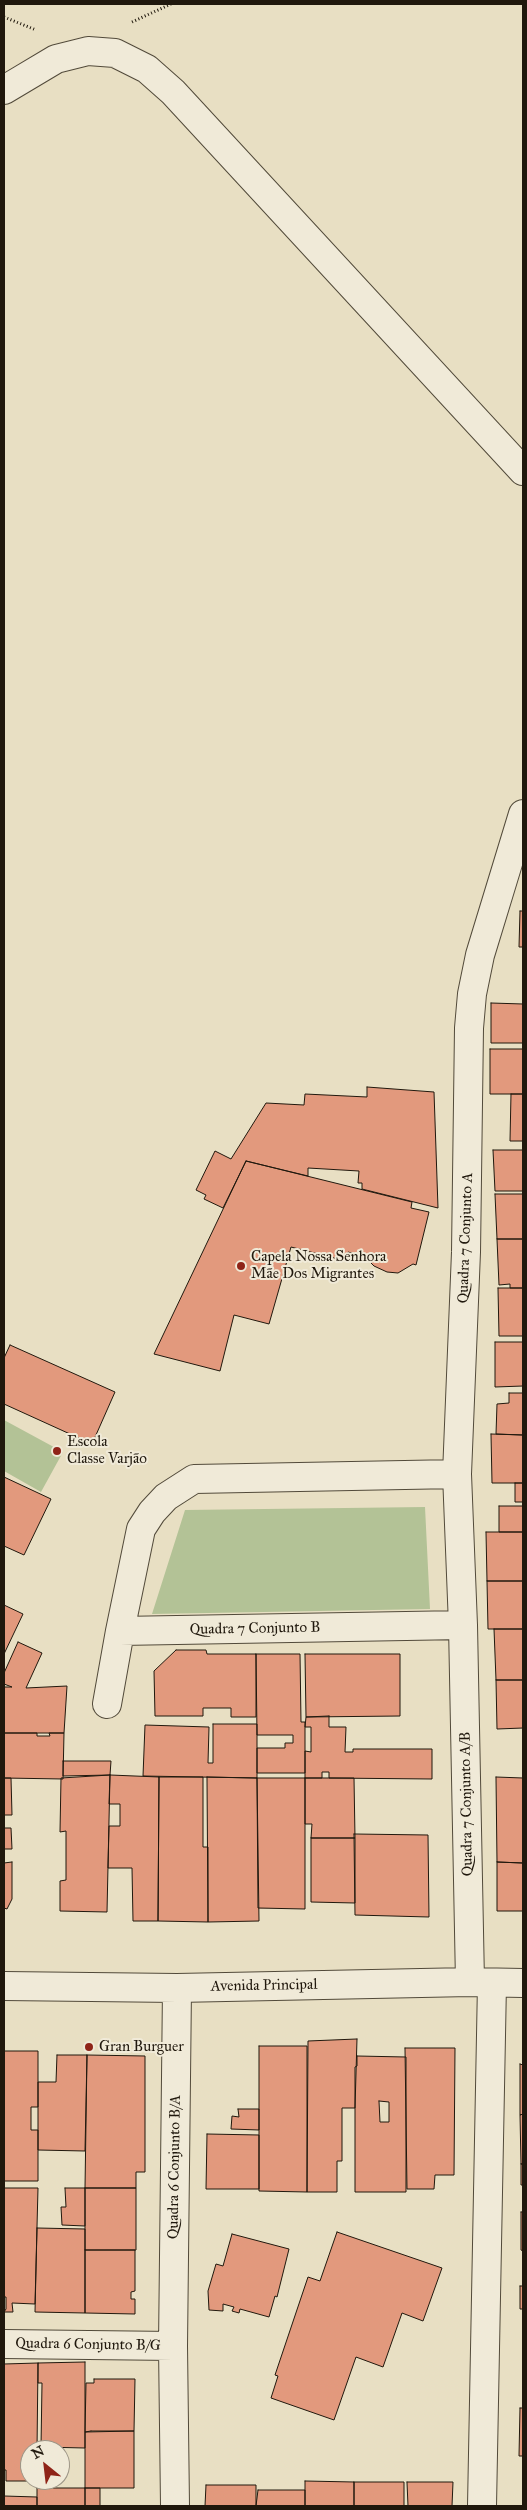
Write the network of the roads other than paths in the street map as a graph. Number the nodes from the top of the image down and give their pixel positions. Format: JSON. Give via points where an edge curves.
{"nodes":[{"id":1,"x":4,"y":90,"type":"edge"},
{"id":2,"x":523,"y":471,"type":"edge"},
{"id":3,"x":523,"y":814,"type":"edge"},
{"id":4,"x":515,"y":871,"type":"edge"},
{"id":5,"x":457,"y":1474,"type":"junction"},
{"id":6,"x":463,"y":1625,"type":"junction"},
{"id":7,"x":120,"y":1632,"type":"junction"},
{"id":8,"x":107,"y":1704,"type":"dead end"},
{"id":9,"x":481,"y":1983,"type":"junction"},
{"id":10,"x":523,"y":1983,"type":"edge"},
{"id":11,"x":4,"y":1986,"type":"edge"},
{"id":12,"x":177,"y":1988,"type":"junction"},
{"id":13,"x":4,"y":2344,"type":"edge"},
{"id":14,"x":173,"y":2346,"type":"junction"},
{"id":15,"x":175,"y":2506,"type":"edge"},
{"id":16,"x":482,"y":2506,"type":"edge"}],
"edges":[{"from":1,"to":2,"type":"street","via":[[56,59],[88,51],[115,53],[147,69],[173,92]]},
{"from":3,"to":4,"type":"street","name":"Quadra 7 Conjunto A"},
{"from":4,"to":5,"type":"street","name":"Quadra 7 Conjunto A","via":[[480,955],[472,994]]},
{"from":5,"to":6,"type":"street","name":"Quadra 7 Conjunto A"},
{"from":5,"to":7,"type":"street","via":[[194,1480],[166,1496],[141,1529]]},
{"from":6,"to":7,"type":"street","name":"Quadra 7 Conjunto B"},
{"from":6,"to":9,"type":"street","name":"Quadra 7 Conjunto A/B"},
{"from":7,"to":8,"type":"street"},
{"from":9,"to":10,"type":"street","name":"Avenida Principal"},
{"from":9,"to":12,"type":"street","name":"Avenida Principal"},
{"from":9,"to":16,"type":"street","name":"Quadra 7 Conjunto A/B"},
{"from":11,"to":12,"type":"street","name":"Avenida Principal"},
{"from":12,"to":14,"type":"street","name":"Quadra 6 Conjunto B/A"},
{"from":13,"to":14,"type":"street","name":"Quadra 6 Conjunto B/G"},
{"from":14,"to":15,"type":"street","name":"Quadra 6 Conjunto B/A"}]}
